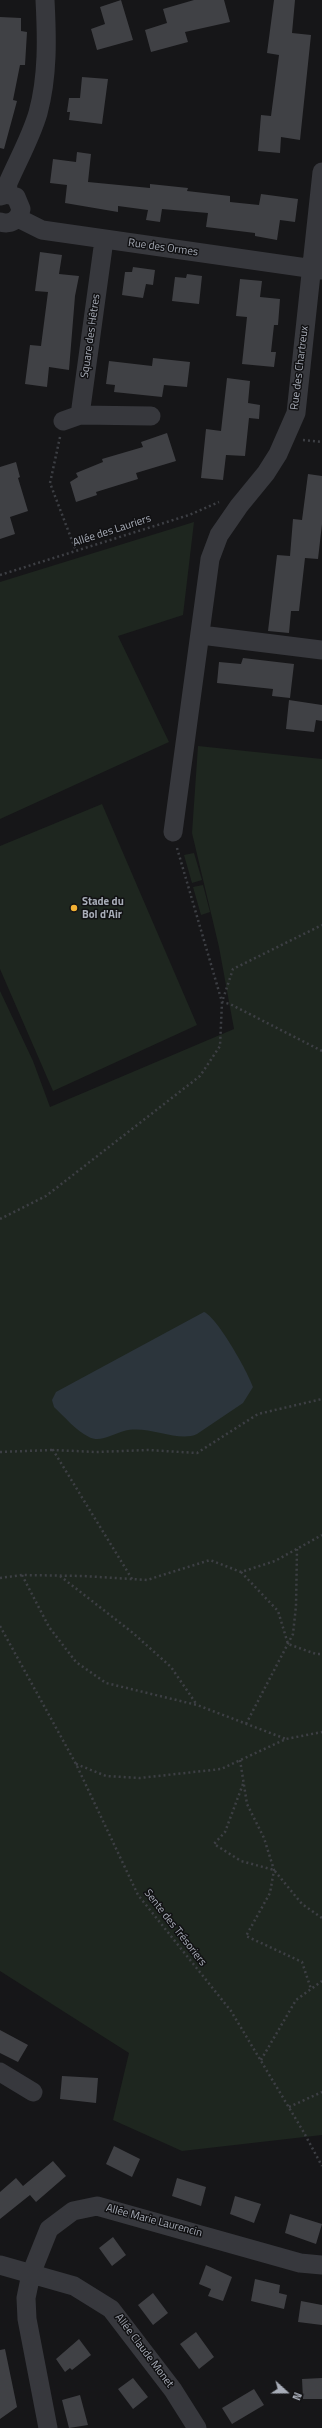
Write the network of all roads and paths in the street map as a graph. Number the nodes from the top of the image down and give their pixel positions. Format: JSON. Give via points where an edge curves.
{"nodes":[{"id":1,"x":45,"y":0,"type":"edge"},
{"id":2,"x":322,"y":172,"type":"edge"},
{"id":3,"x":4,"y":195,"type":"edge"},
{"id":4,"x":18,"y":218,"type":"junction"},
{"id":5,"x":0,"y":222,"type":"edge"},
{"id":6,"x":104,"y":240,"type":"junction"},
{"id":7,"x":317,"y":269,"type":"edge"},
{"id":8,"x":151,"y":416,"type":"dead end"},
{"id":9,"x":71,"y":418,"type":"junction"},
{"id":10,"x":296,"y":439,"type":"dead end"},
{"id":11,"x":322,"y":442,"type":"edge"},
{"id":12,"x":221,"y":501,"type":"dead end"},
{"id":13,"x":76,"y":551,"type":"junction"},
{"id":14,"x":0,"y":575,"type":"edge"},
{"id":15,"x":201,"y":636,"type":"junction"},
{"id":16,"x":322,"y":650,"type":"edge"},
{"id":17,"x":173,"y":832,"type":"joint"},
{"id":18,"x":322,"y":925,"type":"edge"},
{"id":19,"x":222,"y":1002,"type":"junction"},
{"id":20,"x":322,"y":1051,"type":"edge"},
{"id":21,"x":0,"y":1219,"type":"edge"},
{"id":22,"x":322,"y":1399,"type":"edge"},
{"id":23,"x":53,"y":1450,"type":"junction"},
{"id":24,"x":0,"y":1452,"type":"edge"},
{"id":25,"x":322,"y":1535,"type":"edge"},
{"id":26,"x":297,"y":1549,"type":"junction"},
{"id":27,"x":241,"y":1572,"type":"junction"},
{"id":28,"x":22,"y":1575,"type":"junction"},
{"id":29,"x":59,"y":1576,"type":"junction"},
{"id":30,"x":0,"y":1578,"type":"edge"},
{"id":31,"x":132,"y":1579,"type":"junction"},
{"id":32,"x":0,"y":1626,"type":"edge"},
{"id":33,"x":288,"y":1644,"type":"junction"},
{"id":34,"x":322,"y":1654,"type":"edge"},
{"id":35,"x":197,"y":1705,"type":"junction"},
{"id":36,"x":246,"y":1724,"type":"junction"},
{"id":37,"x":322,"y":1732,"type":"edge"},
{"id":38,"x":286,"y":1739,"type":"junction"},
{"id":39,"x":240,"y":1760,"type":"junction"},
{"id":40,"x":76,"y":1764,"type":"junction"},
{"id":41,"x":244,"y":1784,"type":"junction"},
{"id":42,"x":274,"y":1870,"type":"junction"},
{"id":43,"x":322,"y":1918,"type":"edge"},
{"id":44,"x":322,"y":1981,"type":"edge"},
{"id":45,"x":311,"y":1989,"type":"junction"},
{"id":46,"x":261,"y":2060,"type":"junction"},
{"id":47,"x":0,"y":2072,"type":"edge"},
{"id":48,"x":33,"y":2092,"type":"dead end"},
{"id":49,"x":322,"y":2092,"type":"edge"},
{"id":50,"x":289,"y":2107,"type":"junction"},
{"id":51,"x":322,"y":2166,"type":"edge"},
{"id":52,"x":0,"y":2265,"type":"edge"},
{"id":53,"x":322,"y":2265,"type":"edge"},
{"id":54,"x":32,"y":2274,"type":"junction"},
{"id":55,"x":48,"y":2428,"type":"edge"},
{"id":56,"x":197,"y":2428,"type":"edge"}],
"edges":[{"from":1,"to":3,"type":"street","via":[[47,52],[38,113]]},
{"from":2,"to":7,"type":"street","name":"Rue des Chartreux"},
{"from":3,"to":4,"type":"street","via":[[19,200],[21,209]]},
{"from":4,"to":5,"type":"street","via":[[10,223]]},
{"from":4,"to":6,"type":"street","name":"Rue des Ormes","via":[[42,230]]},
{"from":6,"to":7,"type":"street","name":"Rue des Ormes"},
{"from":6,"to":9,"type":"street","name":"Square des Hêtres"},
{"from":7,"to":15,"type":"street","name":"Rue des Chartreux","via":[[296,413],[287,436],[266,473],[219,535],[210,559]]},
{"from":8,"to":9,"type":"street"},
{"from":9,"to":13,"type":"path","via":[[50,483]]},
{"from":10,"to":11,"type":"path"},
{"from":12,"to":13,"type":"path","name":"Allée des Lauriers","via":[[189,515]]},
{"from":13,"to":14,"type":"path","name":"Allée des Lauriers"},
{"from":15,"to":16,"type":"street"},
{"from":15,"to":17,"type":"street","name":"Rue des Chartreux"},
{"from":17,"to":19,"type":"path"},
{"from":18,"to":19,"type":"path","via":[[233,969]]},
{"from":19,"to":20,"type":"path"},
{"from":19,"to":21,"type":"path","via":[[220,1046],[200,1076],[46,1196]]},
{"from":22,"to":23,"type":"path","via":[[258,1414],[197,1453]]},
{"from":23,"to":24,"type":"path"},
{"from":23,"to":31,"type":"path"},
{"from":25,"to":26,"type":"path"},
{"from":26,"to":27,"type":"path","via":[[275,1561]]},
{"from":26,"to":33,"type":"path","via":[[296,1606],[293,1634]]},
{"from":27,"to":31,"type":"path","via":[[210,1560],[147,1580]]},
{"from":27,"to":33,"type":"path","via":[[278,1611]]},
{"from":28,"to":29,"type":"path"},
{"from":28,"to":30,"type":"path"},
{"from":28,"to":35,"type":"path","via":[[49,1628],[76,1662],[106,1682]]},
{"from":29,"to":31,"type":"path"},
{"from":29,"to":35,"type":"path","via":[[133,1633],[171,1668]]},
{"from":32,"to":40,"type":"path","name":"Sente des Trésoriers"},
{"from":33,"to":34,"type":"path"},
{"from":33,"to":36,"type":"path"},
{"from":35,"to":36,"type":"path"},
{"from":36,"to":38,"type":"path"},
{"from":37,"to":38,"type":"path"},
{"from":38,"to":39,"type":"path"},
{"from":39,"to":40,"type":"path","via":[[221,1769],[140,1778],[106,1776]]},
{"from":39,"to":41,"type":"path"},
{"from":40,"to":46,"type":"path","name":"Sente des Trésoriers","via":[[138,1895],[231,2011]]},
{"from":41,"to":42,"type":"path","via":[[247,1804],[264,1838]]},
{"from":41,"to":42,"type":"path","via":[[225,1832],[214,1844],[241,1861]]},
{"from":42,"to":43,"type":"path","via":[[302,1904]]},
{"from":42,"to":45,"type":"path","via":[[270,1893],[246,1936],[302,1962]]},
{"from":44,"to":45,"type":"path"},
{"from":45,"to":46,"type":"path","via":[[296,2000]]},
{"from":46,"to":50,"type":"path","name":"Sente des Trésoriers"},
{"from":47,"to":48,"type":"street"},
{"from":49,"to":50,"type":"path"},
{"from":50,"to":51,"type":"path","name":"Sente des Trésoriers"},
{"from":52,"to":54,"type":"street","name":"Allée Claude Monet"},
{"from":53,"to":54,"type":"street","name":"Allée Marie Laurencin","via":[[300,2262],[97,2206],[73,2211],[49,2229]]},
{"from":54,"to":55,"type":"street","name":"Allée Marie Laurencin","via":[[26,2298],[27,2319]]},
{"from":54,"to":56,"type":"street","name":"Allée Claude Monet","via":[[74,2286],[111,2309],[173,2390]]}]}
